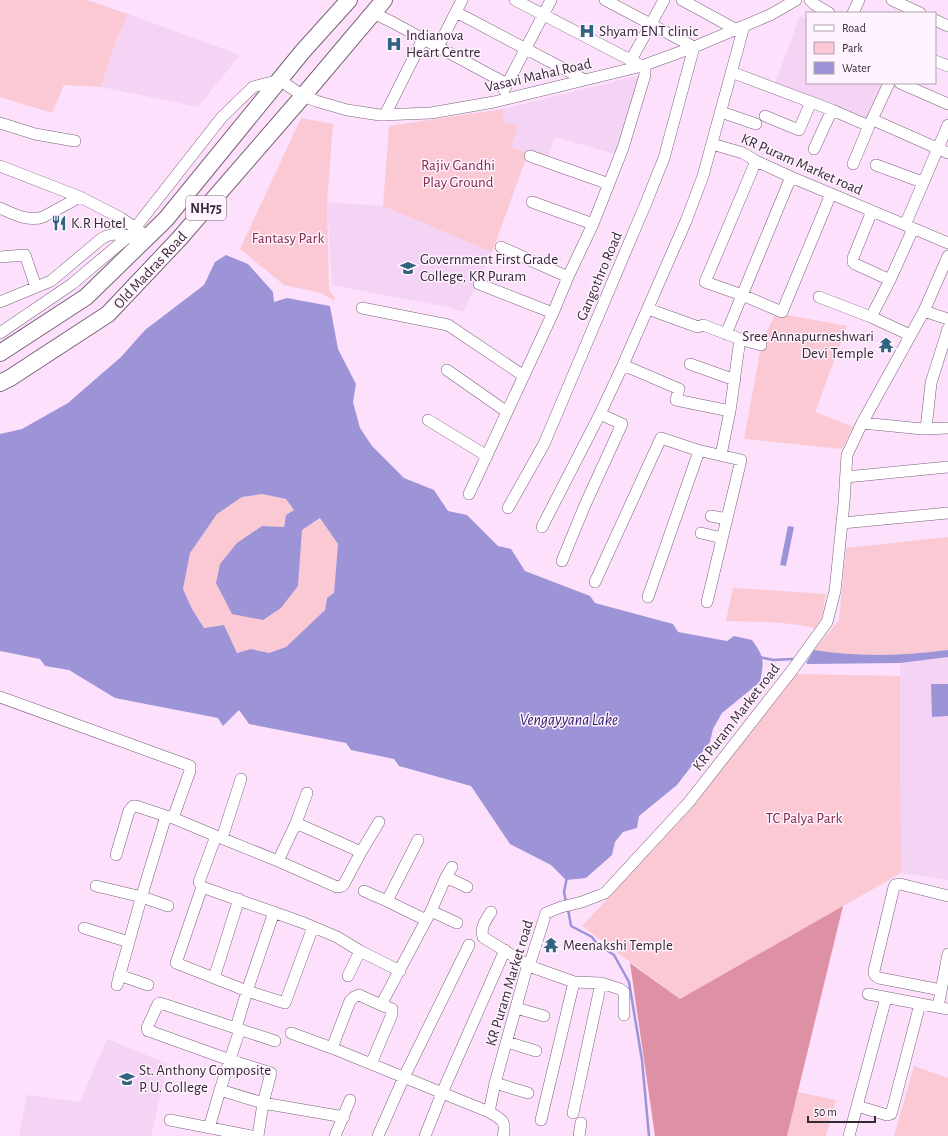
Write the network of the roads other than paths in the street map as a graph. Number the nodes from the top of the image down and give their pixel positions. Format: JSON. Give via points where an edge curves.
{"nodes":[{"id":1,"x":349,"y":0,"type":"edge"},
{"id":2,"x":384,"y":0,"type":"edge"},
{"id":3,"x":462,"y":0,"type":"edge"},
{"id":4,"x":515,"y":0,"type":"edge"},
{"id":5,"x":551,"y":0,"type":"edge"},
{"id":6,"x":605,"y":0,"type":"edge"},
{"id":7,"x":664,"y":0,"type":"edge"},
{"id":8,"x":682,"y":0,"type":"edge"},
{"id":9,"x":773,"y":0,"type":"edge"},
{"id":10,"x":796,"y":0,"type":"edge"},
{"id":11,"x":810,"y":0,"type":"edge"},
{"id":12,"x":859,"y":0,"type":"edge"},
{"id":13,"x":892,"y":0,"type":"edge"},
{"id":14,"x":784,"y":6,"type":"junction"},
{"id":15,"x":456,"y":12,"type":"junction"},
{"id":16,"x":827,"y":12,"type":"edge"},
{"id":17,"x":853,"y":12,"type":"edge"},
{"id":18,"x":918,"y":12,"type":"edge"},
{"id":19,"x":373,"y":13,"type":"junction"},
{"id":20,"x":544,"y":15,"type":"junction"},
{"id":21,"x":936,"y":20,"type":"edge"},
{"id":22,"x":650,"y":25,"type":"junction"},
{"id":23,"x":948,"y":26,"type":"edge"},
{"id":24,"x":739,"y":28,"type":"junction"},
{"id":25,"x":423,"y":39,"type":"junction"},
{"id":26,"x":438,"y":47,"type":"junction"},
{"id":27,"x":694,"y":47,"type":"junction"},
{"id":28,"x":526,"y":48,"type":"junction"},
{"id":29,"x":632,"y":60,"type":"junction"},
{"id":30,"x":936,"y":61,"type":"edge"},
{"id":31,"x":644,"y":65,"type":"junction"},
{"id":32,"x":948,"y":66,"type":"edge"},
{"id":33,"x":732,"y":72,"type":"junction"},
{"id":34,"x":280,"y":80,"type":"junction"},
{"id":35,"x":585,"y":80,"type":"junction"},
{"id":36,"x":507,"y":84,"type":"junction"},
{"id":37,"x":889,"y":84,"type":"edge"},
{"id":38,"x":902,"y":84,"type":"edge"},
{"id":39,"x":303,"y":96,"type":"junction"},
{"id":40,"x":499,"y":100,"type":"junction"},
{"id":41,"x":811,"y":102,"type":"junction"},
{"id":42,"x":948,"y":104,"type":"edge"},
{"id":43,"x":832,"y":110,"type":"junction"},
{"id":44,"x":721,"y":112,"type":"junction"},
{"id":45,"x":384,"y":115,"type":"junction"},
{"id":46,"x":765,"y":116,"type":"dead end"},
{"id":47,"x":0,"y":123,"type":"edge"},
{"id":48,"x":756,"y":124,"type":"dead end"},
{"id":49,"x":873,"y":124,"type":"junction"},
{"id":50,"x":948,"y":125,"type":"edge"},
{"id":51,"x":75,"y":141,"type":"dead end"},
{"id":52,"x":712,"y":144,"type":"junction"},
{"id":53,"x":814,"y":149,"type":"dead end"},
{"id":54,"x":943,"y":151,"type":"edge"},
{"id":55,"x":530,"y":156,"type":"dead end"},
{"id":56,"x":756,"y":161,"type":"junction"},
{"id":57,"x":853,"y":164,"type":"dead end"},
{"id":58,"x":876,"y":165,"type":"dead end"},
{"id":59,"x":0,"y":166,"type":"edge"},
{"id":60,"x":791,"y":177,"type":"junction"},
{"id":61,"x":922,"y":182,"type":"junction"},
{"id":62,"x":609,"y":184,"type":"junction"},
{"id":63,"x":831,"y":194,"type":"junction"},
{"id":64,"x":80,"y":197,"type":"junction"},
{"id":65,"x":532,"y":202,"type":"dead end"},
{"id":66,"x":0,"y":208,"type":"edge"},
{"id":67,"x":872,"y":211,"type":"junction"},
{"id":68,"x":593,"y":224,"type":"junction"},
{"id":69,"x":909,"y":227,"type":"junction"},
{"id":70,"x":138,"y":236,"type":"junction"},
{"id":71,"x":948,"y":243,"type":"edge"},
{"id":72,"x":501,"y":247,"type":"dead end"},
{"id":73,"x":0,"y":256,"type":"edge"},
{"id":74,"x":948,"y":256,"type":"edge"},
{"id":75,"x":568,"y":277,"type":"junction"},
{"id":76,"x":890,"y":280,"type":"junction"},
{"id":77,"x":479,"y":284,"type":"dead end"},
{"id":78,"x":36,"y":287,"type":"junction"},
{"id":79,"x":742,"y":295,"type":"junction"},
{"id":80,"x":819,"y":297,"type":"dead end"},
{"id":81,"x":0,"y":302,"type":"edge"},
{"id":82,"x":362,"y":308,"type":"dead end"},
{"id":83,"x":648,"y":309,"type":"junction"},
{"id":84,"x":924,"y":311,"type":"junction"},
{"id":85,"x":553,"y":313,"type":"junction"},
{"id":86,"x":871,"y":317,"type":"junction"},
{"id":87,"x":948,"y":319,"type":"edge"},
{"id":88,"x":948,"y":329,"type":"edge"},
{"id":89,"x":0,"y":333,"type":"edge"},
{"id":90,"x":726,"y":334,"type":"junction"},
{"id":91,"x":910,"y":335,"type":"junction"},
{"id":92,"x":740,"y":340,"type":"junction"},
{"id":93,"x":761,"y":345,"type":"dead end"},
{"id":94,"x":0,"y":353,"type":"edge"},
{"id":95,"x":690,"y":364,"type":"dead end"},
{"id":96,"x":623,"y":365,"type":"junction"},
{"id":97,"x":447,"y":370,"type":"dead end"},
{"id":98,"x":524,"y":376,"type":"junction"},
{"id":99,"x":735,"y":380,"type":"junction"},
{"id":100,"x":0,"y":383,"type":"edge"},
{"id":101,"x":730,"y":411,"type":"junction"},
{"id":102,"x":507,"y":412,"type":"junction"},
{"id":103,"x":600,"y":414,"type":"junction"},
{"id":104,"x":428,"y":420,"type":"dead end"},
{"id":105,"x":862,"y":422,"type":"junction"},
{"id":106,"x":948,"y":428,"type":"edge"},
{"id":107,"x":926,"y":429,"type":"junction"},
{"id":108,"x":699,"y":451,"type":"junction"},
{"id":109,"x":721,"y":455,"type":"junction"},
{"id":110,"x":487,"y":456,"type":"junction"},
{"id":111,"x":948,"y":467,"type":"edge"},
{"id":112,"x":846,"y":477,"type":"junction"},
{"id":113,"x":469,"y":494,"type":"dead end"},
{"id":114,"x":508,"y":508,"type":"dead end"},
{"id":115,"x":948,"y":513,"type":"edge"},
{"id":116,"x":711,"y":516,"type":"dead end"},
{"id":117,"x":727,"y":519,"type":"junction"},
{"id":118,"x":842,"y":523,"type":"junction"},
{"id":119,"x":542,"y":527,"type":"dead end"},
{"id":120,"x":701,"y":533,"type":"dead end"},
{"id":121,"x":722,"y":538,"type":"junction"},
{"id":122,"x":562,"y":561,"type":"dead end"},
{"id":123,"x":595,"y":582,"type":"dead end"},
{"id":124,"x":648,"y":597,"type":"dead end"},
{"id":125,"x":707,"y":602,"type":"dead end"},
{"id":126,"x":0,"y":697,"type":"edge"},
{"id":127,"x":241,"y":779,"type":"dead end"},
{"id":128,"x":307,"y":793,"type":"dead end"},
{"id":129,"x":169,"y":817,"type":"junction"},
{"id":130,"x":378,"y":822,"type":"dead end"},
{"id":131,"x":296,"y":824,"type":"junction"},
{"id":132,"x":219,"y":837,"type":"junction"},
{"id":133,"x":418,"y":840,"type":"dead end"},
{"id":134,"x":361,"y":852,"type":"junction"},
{"id":135,"x":116,"y":855,"type":"dead end"},
{"id":136,"x":278,"y":861,"type":"junction"},
{"id":137,"x":452,"y":867,"type":"dead end"},
{"id":138,"x":446,"y":877,"type":"junction"},
{"id":139,"x":96,"y":886,"type":"dead end"},
{"id":140,"x":202,"y":887,"type":"junction"},
{"id":141,"x":467,"y":887,"type":"dead end"},
{"id":142,"x":364,"y":891,"type":"dead end"},
{"id":143,"x":948,"y":896,"type":"edge"},
{"id":144,"x":142,"y":897,"type":"junction"},
{"id":145,"x":239,"y":899,"type":"junction"},
{"id":146,"x":387,"y":901,"type":"junction"},
{"id":147,"x":168,"y":906,"type":"dead end"},
{"id":148,"x":274,"y":912,"type":"junction"},
{"id":149,"x":491,"y":912,"type":"dead end"},
{"id":150,"x":429,"y":916,"type":"junction"},
{"id":151,"x":457,"y":924,"type":"dead end"},
{"id":152,"x":313,"y":927,"type":"junction"},
{"id":153,"x":84,"y":928,"type":"dead end"},
{"id":154,"x":129,"y":942,"type":"junction"},
{"id":155,"x":470,"y":945,"type":"dead end"},
{"id":156,"x":505,"y":950,"type":"junction"},
{"id":157,"x":360,"y":951,"type":"junction"},
{"id":158,"x":948,"y":954,"type":"edge"},
{"id":159,"x":529,"y":966,"type":"junction"},
{"id":160,"x":400,"y":971,"type":"junction"},
{"id":161,"x":348,"y":976,"type":"dead end"},
{"id":162,"x":214,"y":978,"type":"junction"},
{"id":163,"x":574,"y":982,"type":"junction"},
{"id":164,"x":601,"y":983,"type":"junction"},
{"id":165,"x":148,"y":985,"type":"dead end"},
{"id":166,"x":941,"y":990,"type":"junction"},
{"id":167,"x":247,"y":991,"type":"junction"},
{"id":168,"x":868,"y":994,"type":"dead end"},
{"id":169,"x":886,"y":998,"type":"junction"},
{"id":170,"x":920,"y":1004,"type":"junction"},
{"id":171,"x":381,"y":1005,"type":"junction"},
{"id":172,"x":516,"y":1008,"type":"junction"},
{"id":173,"x":943,"y":1008,"type":"edge"},
{"id":174,"x":624,"y":1015,"type":"dead end"},
{"id":175,"x":544,"y":1016,"type":"dead end"},
{"id":176,"x":238,"y":1028,"type":"junction"},
{"id":177,"x":291,"y":1033,"type":"dead end"},
{"id":178,"x":276,"y":1041,"type":"dead end"},
{"id":179,"x":507,"y":1042,"type":"junction"},
{"id":180,"x":332,"y":1048,"type":"junction"},
{"id":181,"x":536,"y":1051,"type":"dead end"},
{"id":182,"x":230,"y":1060,"type":"junction"},
{"id":183,"x":371,"y":1064,"type":"junction"},
{"id":184,"x":404,"y":1078,"type":"junction"},
{"id":185,"x":495,"y":1083,"type":"junction"},
{"id":186,"x":220,"y":1090,"type":"junction"},
{"id":187,"x":442,"y":1093,"type":"junction"},
{"id":188,"x":528,"y":1093,"type":"dead end"},
{"id":189,"x":350,"y":1100,"type":"dead end"},
{"id":190,"x":263,"y":1103,"type":"junction"},
{"id":191,"x":857,"y":1106,"type":"junction"},
{"id":192,"x":489,"y":1112,"type":"junction"},
{"id":193,"x":573,"y":1113,"type":"dead end"},
{"id":194,"x":344,"y":1117,"type":"junction"},
{"id":195,"x":170,"y":1120,"type":"dead end"},
{"id":196,"x":541,"y":1120,"type":"dead end"},
{"id":197,"x":581,"y":1122,"type":"dead end"},
{"id":198,"x":209,"y":1128,"type":"junction"},
{"id":199,"x":251,"y":1136,"type":"edge"},
{"id":200,"x":258,"y":1136,"type":"edge"},
{"id":201,"x":335,"y":1136,"type":"edge"},
{"id":202,"x":378,"y":1136,"type":"edge"},
{"id":203,"x":425,"y":1136,"type":"edge"},
{"id":204,"x":503,"y":1136,"type":"edge"},
{"id":205,"x":579,"y":1136,"type":"edge"},
{"id":206,"x":849,"y":1136,"type":"edge"}],
"edges":[{"from":1,"to":34,"type":"highway","name":"Old Madras Road","number":"NH75"},
{"from":2,"to":19,"type":"highway","name":"Old Madras Road","number":"NH75"},
{"from":3,"to":15,"type":"street"},
{"from":4,"to":20,"type":"street"},
{"from":5,"to":20,"type":"street"},
{"from":6,"to":22,"type":"street"},
{"from":7,"to":22,"type":"street"},
{"from":8,"to":24,"type":"street"},
{"from":9,"to":14,"type":"street"},
{"from":10,"to":14,"type":"street","name":"Vasavi Mahal Road"},
{"from":11,"to":16,"type":"street"},
{"from":12,"to":17,"type":"street"},
{"from":13,"to":18,"type":"street"},
{"from":14,"to":24,"type":"street","name":"Vasavi Mahal Road"},
{"from":15,"to":26,"type":"street"},
{"from":15,"to":28,"type":"street"},
{"from":19,"to":25,"type":"street"},
{"from":19,"to":39,"type":"highway","name":"Old Madras Road","number":"NH75"},
{"from":20,"to":28,"type":"street"},
{"from":20,"to":29,"type":"street"},
{"from":21,"to":23,"type":"street"},
{"from":22,"to":27,"type":"street"},
{"from":22,"to":29,"type":"street"},
{"from":24,"to":27,"type":"street","name":"Vasavi Mahal Road"},
{"from":24,"to":33,"type":"street"},
{"from":25,"to":26,"type":"street"},
{"from":25,"to":45,"type":"street"},
{"from":26,"to":36,"type":"street"},
{"from":27,"to":31,"type":"street","name":"Vasavi Mahal Road"},
{"from":27,"to":114,"type":"street","name":"Gangothro Road","via":[[664,158],[646,203],[544,444]]},
{"from":28,"to":35,"type":"street"},
{"from":28,"to":36,"type":"street"},
{"from":29,"to":31,"type":"street"},
{"from":30,"to":32,"type":"street"},
{"from":31,"to":35,"type":"street","name":"Vasavi Mahal Road"},
{"from":31,"to":62,"type":"street","via":[[645,75],[623,148]]},
{"from":33,"to":41,"type":"street"},
{"from":33,"to":44,"type":"street"},
{"from":34,"to":39,"type":"street","name":"Vasavi Mahal Road"},
{"from":34,"to":70,"type":"highway","name":"Old Madras Road","number":"NH75","via":[[166,219]]},
{"from":34,"to":70,"type":"street","via":[[254,87],[222,117]]},
{"from":35,"to":40,"type":"street","name":"Vasavi Mahal Road"},
{"from":36,"to":40,"type":"street"},
{"from":37,"to":49,"type":"street"},
{"from":38,"to":42,"type":"street"},
{"from":39,"to":45,"type":"street","name":"Vasavi Mahal Road","via":[[347,110]]},
{"from":39,"to":100,"type":"highway","name":"Old Madras Road","number":"NH75","via":[[180,239],[108,314]]},
{"from":40,"to":45,"type":"street","name":"Vasavi Mahal Road","via":[[431,112]]},
{"from":41,"to":43,"type":"street"},
{"from":41,"to":46,"type":"street","via":[[799,130]]},
{"from":43,"to":49,"type":"street"},
{"from":43,"to":53,"type":"street"},
{"from":44,"to":48,"type":"street"},
{"from":44,"to":52,"type":"street"},
{"from":47,"to":51,"type":"street","via":[[35,134]]},
{"from":49,"to":54,"type":"street"},
{"from":49,"to":57,"type":"street"},
{"from":50,"to":54,"type":"street"},
{"from":52,"to":56,"type":"street","name":"KR Puram Market road","via":[[743,153]]},
{"from":52,"to":83,"type":"street","via":[[686,221]]},
{"from":54,"to":61,"type":"street"},
{"from":55,"to":62,"type":"street"},
{"from":56,"to":60,"type":"street","name":"KR Puram Market road"},
{"from":56,"to":79,"type":"street","via":[[705,282]]},
{"from":58,"to":61,"type":"street"},
{"from":59,"to":64,"type":"street"},
{"from":60,"to":63,"type":"street","name":"KR Puram Market road"},
{"from":60,"to":79,"type":"street"},
{"from":61,"to":69,"type":"street"},
{"from":62,"to":68,"type":"street"},
{"from":63,"to":67,"type":"street","name":"KR Puram Market road"},
{"from":63,"to":79,"type":"street","via":[[782,312]]},
{"from":64,"to":66,"type":"street","via":[[37,219],[28,219]]},
{"from":64,"to":70,"type":"street","via":[[120,218]]},
{"from":65,"to":68,"type":"street"},
{"from":67,"to":69,"type":"street","name":"KR Puram Market road"},
{"from":67,"to":76,"type":"street","via":[[853,262]]},
{"from":68,"to":75,"type":"street"},
{"from":69,"to":71,"type":"street","name":"KR Puram Market road"},
{"from":69,"to":76,"type":"street"},
{"from":70,"to":78,"type":"street","via":[[108,234],[57,277]]},
{"from":70,"to":89,"type":"street"},
{"from":70,"to":94,"type":"highway","name":"Old Madras Road","number":"NH75","via":[[86,297]]},
{"from":72,"to":75,"type":"street"},
{"from":73,"to":78,"type":"street","via":[[25,255]]},
{"from":74,"to":84,"type":"street","name":"KR Puram Market road"},
{"from":75,"to":85,"type":"street"},
{"from":76,"to":86,"type":"street"},
{"from":77,"to":85,"type":"street"},
{"from":78,"to":81,"type":"street"},
{"from":79,"to":90,"type":"street"},
{"from":80,"to":86,"type":"street"},
{"from":82,"to":98,"type":"street","via":[[448,325]]},
{"from":83,"to":90,"type":"street","via":[[698,328],[703,325]]},
{"from":83,"to":96,"type":"street"},
{"from":84,"to":87,"type":"street"},
{"from":84,"to":91,"type":"street","name":"KR Puram Market road"},
{"from":85,"to":98,"type":"street"},
{"from":86,"to":91,"type":"street"},
{"from":88,"to":107,"type":"street","via":[[931,383]]},
{"from":90,"to":92,"type":"street"},
{"from":91,"to":105,"type":"street","name":"KR Puram Market road"},
{"from":92,"to":93,"type":"street"},
{"from":92,"to":99,"type":"street"},
{"from":95,"to":99,"type":"street"},
{"from":96,"to":101,"type":"street","via":[[679,389],[676,400]]},
{"from":96,"to":103,"type":"street"},
{"from":97,"to":102,"type":"street"},
{"from":98,"to":102,"type":"street"},
{"from":99,"to":101,"type":"street"},
{"from":101,"to":109,"type":"street"},
{"from":102,"to":110,"type":"street"},
{"from":103,"to":119,"type":"street"},
{"from":103,"to":122,"type":"street","via":[[622,424]]},
{"from":104,"to":110,"type":"street"},
{"from":105,"to":107,"type":"street"},
{"from":105,"to":112,"type":"street","name":"KR Puram Market road","via":[[847,455]]},
{"from":106,"to":107,"type":"street"},
{"from":108,"to":109,"type":"street"},
{"from":108,"to":123,"type":"street","via":[[661,438]]},
{"from":108,"to":124,"type":"street"},
{"from":109,"to":117,"type":"street","via":[[741,460]]},
{"from":110,"to":113,"type":"street"},
{"from":111,"to":112,"type":"street"},
{"from":112,"to":118,"type":"street","name":"KR Puram Market road"},
{"from":115,"to":118,"type":"street"},
{"from":116,"to":117,"type":"street"},
{"from":117,"to":121,"type":"street"},
{"from":118,"to":159,"type":"street","name":"KR Puram Market road","via":[[835,591],[827,622],[688,802],[605,893],[546,913]]},
{"from":120,"to":121,"type":"street"},
{"from":121,"to":125,"type":"street"},
{"from":126,"to":129,"type":"street","via":[[190,766]]},
{"from":127,"to":132,"type":"street"},
{"from":128,"to":131,"type":"street"},
{"from":129,"to":132,"type":"street"},
{"from":129,"to":135,"type":"street","via":[[133,806],[129,811]]},
{"from":129,"to":144,"type":"street"},
{"from":130,"to":134,"type":"street"},
{"from":131,"to":134,"type":"street"},
{"from":131,"to":136,"type":"street"},
{"from":132,"to":136,"type":"street"},
{"from":132,"to":140,"type":"street","via":[[199,882]]},
{"from":133,"to":146,"type":"street"},
{"from":134,"to":136,"type":"street","via":[[346,882],[340,887]]},
{"from":137,"to":138,"type":"street"},
{"from":138,"to":141,"type":"street"},
{"from":138,"to":150,"type":"street"},
{"from":139,"to":144,"type":"street"},
{"from":140,"to":145,"type":"street"},
{"from":140,"to":162,"type":"street","via":[[176,963]]},
{"from":142,"to":146,"type":"street"},
{"from":143,"to":166,"type":"street","via":[[895,885],[874,971],[879,978]]},
{"from":144,"to":147,"type":"street"},
{"from":144,"to":154,"type":"street"},
{"from":145,"to":148,"type":"street"},
{"from":145,"to":162,"type":"street"},
{"from":146,"to":150,"type":"street"},
{"from":148,"to":152,"type":"street"},
{"from":148,"to":167,"type":"street"},
{"from":149,"to":156,"type":"street","via":[[482,927],[483,938]]},
{"from":150,"to":151,"type":"street"},
{"from":150,"to":160,"type":"street"},
{"from":152,"to":157,"type":"street","via":[[337,937]]},
{"from":152,"to":167,"type":"street","via":[[285,1003]]},
{"from":153,"to":154,"type":"street"},
{"from":154,"to":165,"type":"street","via":[[118,980]]},
{"from":155,"to":184,"type":"street"},
{"from":156,"to":159,"type":"street"},
{"from":156,"to":187,"type":"street"},
{"from":157,"to":160,"type":"street"},
{"from":157,"to":161,"type":"street"},
{"from":158,"to":166,"type":"street"},
{"from":159,"to":163,"type":"street"},
{"from":159,"to":172,"type":"street","name":"KR Puram Market road"},
{"from":160,"to":171,"type":"street"},
{"from":162,"to":167,"type":"street"},
{"from":163,"to":164,"type":"street"},
{"from":163,"to":196,"type":"street"},
{"from":164,"to":174,"type":"street","via":[[624,992]]},
{"from":164,"to":193,"type":"street"},
{"from":166,"to":173,"type":"street"},
{"from":167,"to":176,"type":"street"},
{"from":168,"to":169,"type":"street"},
{"from":169,"to":170,"type":"street"},
{"from":169,"to":191,"type":"street"},
{"from":170,"to":173,"type":"street"},
{"from":170,"to":191,"type":"street","via":[[891,1114]]},
{"from":171,"to":180,"type":"street","via":[[359,995],[354,997],[350,1001]]},
{"from":171,"to":183,"type":"street","via":[[392,1009],[392,1014]]},
{"from":172,"to":175,"type":"street"},
{"from":172,"to":179,"type":"street","name":"KR Puram Market road"},
{"from":176,"to":178,"type":"street"},
{"from":176,"to":182,"type":"street"},
{"from":176,"to":182,"type":"street","via":[[160,1003],[147,1028],[148,1031]]},
{"from":177,"to":180,"type":"street"},
{"from":179,"to":181,"type":"street"},
{"from":179,"to":185,"type":"street","name":"KR Puram Market road"},
{"from":180,"to":183,"type":"street"},
{"from":182,"to":186,"type":"street"},
{"from":182,"to":190,"type":"street","via":[[271,1073]]},
{"from":183,"to":184,"type":"street"},
{"from":184,"to":187,"type":"street"},
{"from":184,"to":202,"type":"street"},
{"from":185,"to":188,"type":"street"},
{"from":185,"to":192,"type":"street","name":"KR Puram Market road"},
{"from":186,"to":190,"type":"street"},
{"from":186,"to":198,"type":"street"},
{"from":187,"to":192,"type":"street"},
{"from":187,"to":203,"type":"street"},
{"from":189,"to":194,"type":"street"},
{"from":190,"to":194,"type":"street"},
{"from":190,"to":200,"type":"street"},
{"from":191,"to":206,"type":"street"},
{"from":192,"to":204,"type":"street","via":[[502,1120]]},
{"from":194,"to":201,"type":"street"},
{"from":195,"to":198,"type":"street"},
{"from":197,"to":205,"type":"street"},
{"from":198,"to":199,"type":"street"}]}
